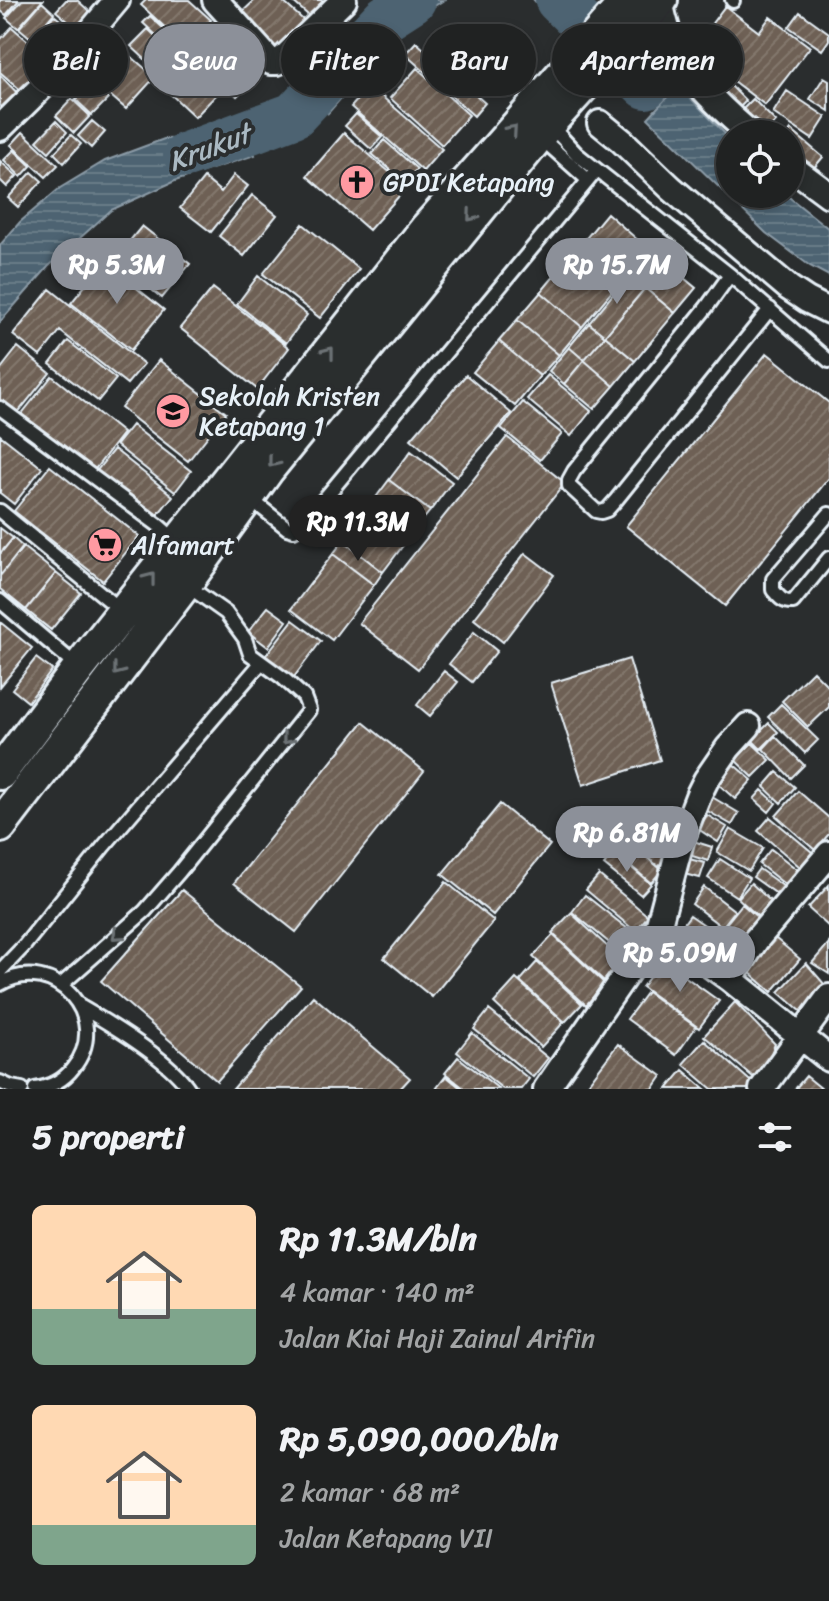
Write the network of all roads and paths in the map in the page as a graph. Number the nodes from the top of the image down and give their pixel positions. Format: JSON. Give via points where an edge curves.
{"nodes":[{"id":1,"x":117,"y":0,"type":"edge"},
{"id":2,"x":215,"y":0,"type":"edge"},
{"id":3,"x":344,"y":0,"type":"edge"},
{"id":4,"x":642,"y":7,"type":"edge"},
{"id":5,"x":626,"y":24,"type":"edge"},
{"id":6,"x":557,"y":96,"type":"edge"},
{"id":7,"x":562,"y":96,"type":"edge"},
{"id":8,"x":737,"y":120,"type":"edge"},
{"id":9,"x":600,"y":123,"type":"dead end"},
{"id":10,"x":0,"y":128,"type":"edge"},
{"id":11,"x":544,"y":129,"type":"junction"},
{"id":12,"x":592,"y":175,"type":"junction"},
{"id":13,"x":804,"y":176,"type":"edge"},
{"id":14,"x":829,"y":195,"type":"edge"},
{"id":15,"x":730,"y":275,"type":"junction"},
{"id":16,"x":770,"y":309,"type":"junction"},
{"id":17,"x":829,"y":311,"type":"edge"},
{"id":18,"x":829,"y":361,"type":"edge"},
{"id":19,"x":0,"y":408,"type":"edge"},
{"id":20,"x":247,"y":496,"type":"junction"},
{"id":21,"x":0,"y":511,"type":"edge"},
{"id":22,"x":829,"y":514,"type":"edge"},
{"id":23,"x":178,"y":543,"type":"junction"},
{"id":24,"x":829,"y":558,"type":"edge"},
{"id":25,"x":185,"y":584,"type":"junction"},
{"id":26,"x":0,"y":601,"type":"edge"},
{"id":27,"x":123,"y":612,"type":"junction"},
{"id":28,"x":261,"y":663,"type":"junction"},
{"id":29,"x":79,"y":668,"type":"junction"},
{"id":30,"x":748,"y":726,"type":"dead end"},
{"id":31,"x":0,"y":773,"type":"edge"},
{"id":32,"x":0,"y":826,"type":"edge"},
{"id":33,"x":829,"y":854,"type":"edge"},
{"id":34,"x":658,"y":928,"type":"junction"},
{"id":35,"x":0,"y":971,"type":"edge"},
{"id":36,"x":730,"y":979,"type":"junction"},
{"id":37,"x":0,"y":984,"type":"edge"},
{"id":38,"x":61,"y":985,"type":"junction"},
{"id":39,"x":829,"y":997,"type":"edge"},
{"id":40,"x":81,"y":1007,"type":"junction"},
{"id":41,"x":799,"y":1036,"type":"junction"},
{"id":42,"x":829,"y":1059,"type":"edge"},
{"id":43,"x":6,"y":1085,"type":"edge"},
{"id":44,"x":22,"y":1089,"type":"edge"},
{"id":45,"x":35,"y":1089,"type":"edge"},
{"id":46,"x":189,"y":1089,"type":"edge"},
{"id":47,"x":546,"y":1089,"type":"edge"},
{"id":48,"x":762,"y":1089,"type":"edge"}],
"edges":[{"from":1,"to":10,"type":"street","via":[[56,73]]},
{"from":2,"to":3,"type":"street","via":[[271,62],[277,62]]},
{"from":4,"to":5,"type":"main road"},
{"from":4,"to":8,"type":"street","via":[[666,26],[678,57]]},
{"from":23,"to":6,"type":"main road","one_way":true,"via":[[427,228]]},
{"from":7,"to":11,"type":"main road"},
{"from":9,"to":17,"type":"street","via":[[789,288]]},
{"from":11,"to":12,"type":"lane","via":[[577,154]]},
{"from":11,"to":20,"type":"main road","one_way":true},
{"from":12,"to":15,"type":"lane"},
{"from":12,"to":20,"type":"lane","via":[[305,522],[294,530],[287,528]]},
{"from":13,"to":14,"type":"street"},
{"from":15,"to":16,"type":"lane"},
{"from":15,"to":16,"type":"lane","via":[[574,471],[569,486],[596,511],[607,510]]},
{"from":16,"to":18,"type":"lane"},
{"from":19,"to":23,"type":"lane"},
{"from":20,"to":25,"type":"main road"},
{"from":21,"to":27,"type":"lane"},
{"from":22,"to":24,"type":"lane","via":[[773,579],[773,590],[793,602]]},
{"from":27,"to":23,"type":"main road","one_way":true},
{"from":25,"to":28,"type":"lane","via":[[226,613]]},
{"from":25,"to":32,"type":"main road","one_way":true},
{"from":26,"to":29,"type":"lane"},
{"from":27,"to":29,"type":"main road"},
{"from":28,"to":35,"type":"lane"},
{"from":28,"to":38,"type":"lane","one_way":true,"via":[[304,697],[308,713],[145,911]]},
{"from":29,"to":31,"type":"main road"},
{"from":30,"to":34,"type":"street","via":[[699,794]]},
{"from":33,"to":36,"type":"street"},
{"from":34,"to":36,"type":"street"},
{"from":34,"to":47,"type":"street"},
{"from":36,"to":41,"type":"street"},
{"from":37,"to":38,"type":"lane","via":[[33,976]]},
{"from":38,"to":40,"type":"lane"},
{"from":39,"to":41,"type":"street"},
{"from":40,"to":45,"type":"lane","via":[[86,1036],[77,1064],[54,1084]]},
{"from":40,"to":46,"type":"lane","via":[[167,1065]]},
{"from":41,"to":42,"type":"street"},
{"from":41,"to":48,"type":"street"},
{"from":43,"to":44,"type":"lane"}]}
